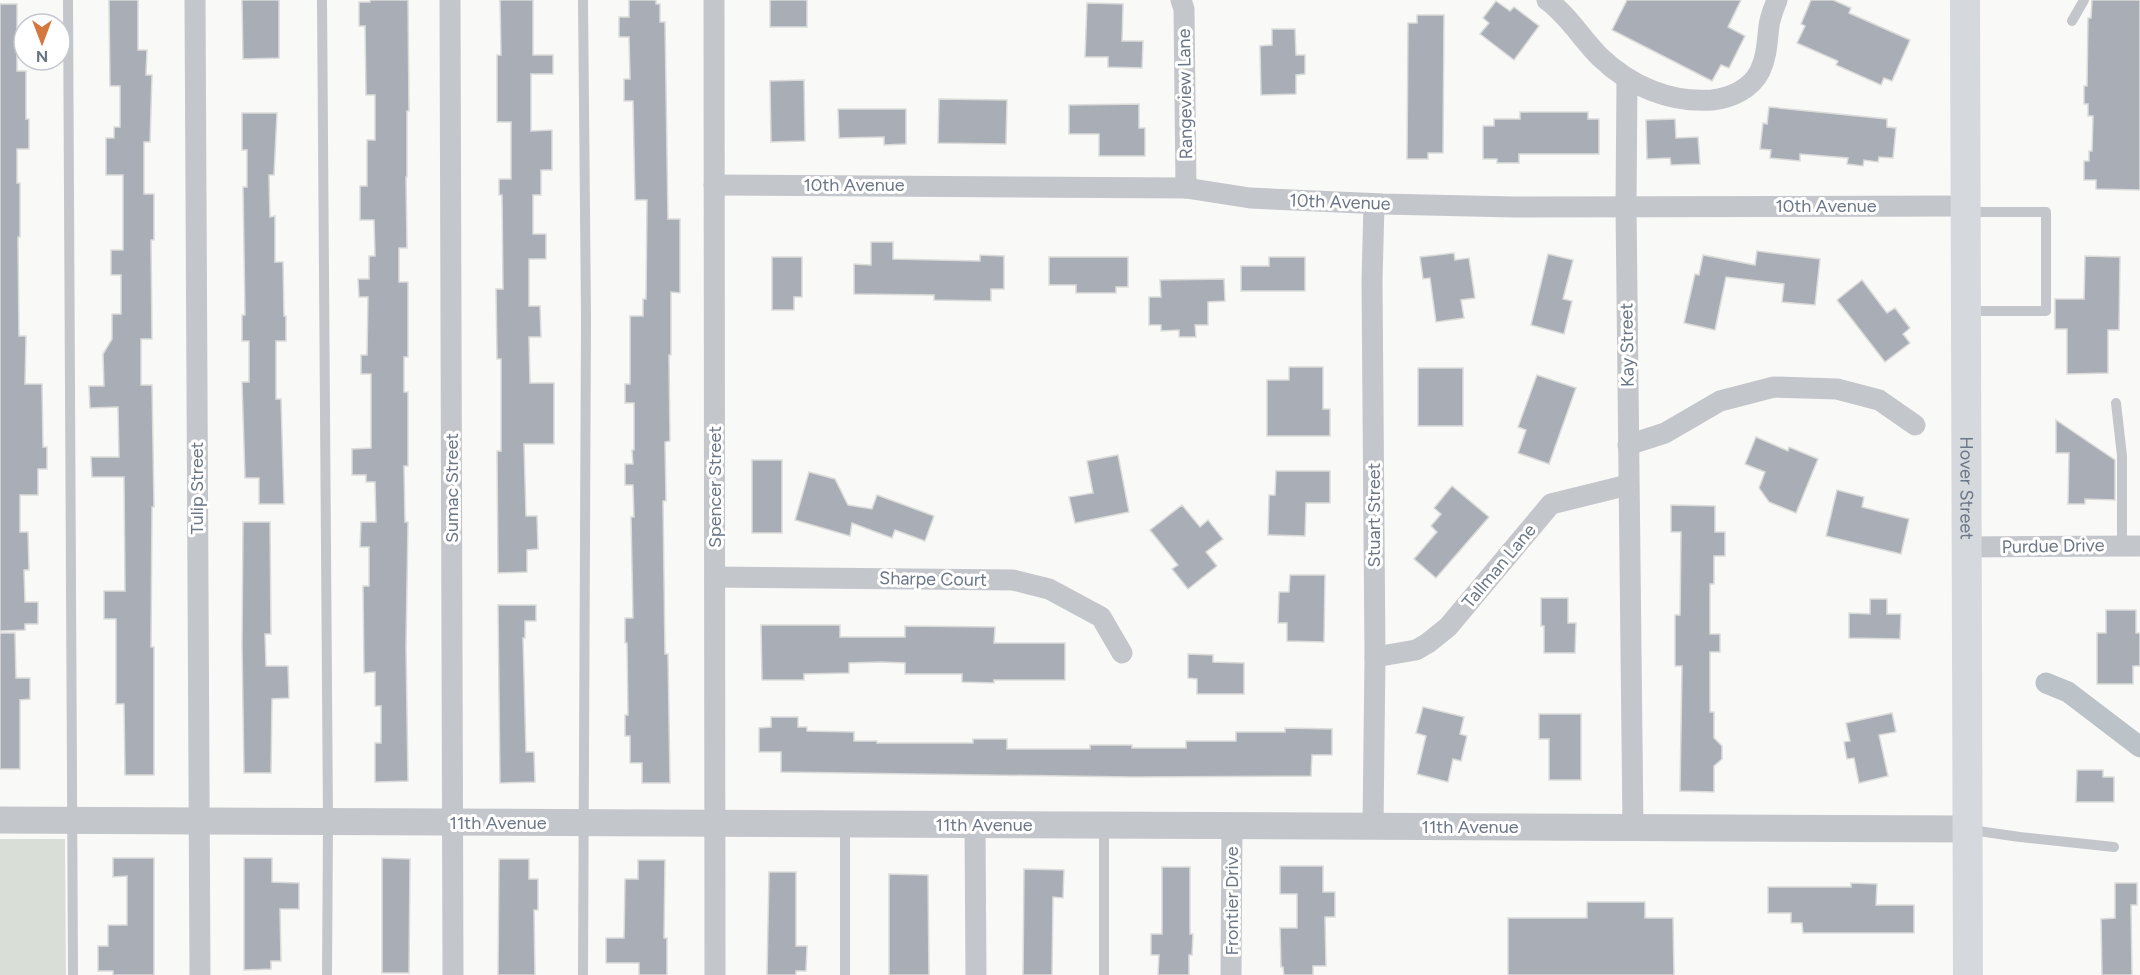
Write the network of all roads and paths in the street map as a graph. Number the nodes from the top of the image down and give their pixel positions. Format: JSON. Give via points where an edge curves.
{"nodes":[{"id":1,"x":68,"y":0,"type":"edge"},
{"id":2,"x":195,"y":0,"type":"edge"},
{"id":3,"x":322,"y":0,"type":"edge"},
{"id":4,"x":450,"y":0,"type":"edge"},
{"id":5,"x":583,"y":0,"type":"edge"},
{"id":6,"x":714,"y":0,"type":"edge"},
{"id":7,"x":1180,"y":0,"type":"edge"},
{"id":8,"x":1548,"y":0,"type":"edge"},
{"id":9,"x":1777,"y":0,"type":"edge"},
{"id":10,"x":1965,"y":0,"type":"edge"},
{"id":11,"x":2084,"y":0,"type":"edge"},
{"id":12,"x":2072,"y":21,"type":"dead end"},
{"id":13,"x":1627,"y":78,"type":"junction"},
{"id":14,"x":714,"y":185,"type":"junction"},
{"id":15,"x":1186,"y":188,"type":"junction"},
{"id":16,"x":1374,"y":204,"type":"junction"},
{"id":17,"x":1626,"y":206,"type":"junction"},
{"id":18,"x":1965,"y":209,"type":"junction"},
{"id":19,"x":1966,"y":311,"type":"junction"},
{"id":20,"x":2116,"y":403,"type":"dead end"},
{"id":21,"x":1916,"y":425,"type":"dead end"},
{"id":22,"x":1628,"y":445,"type":"junction"},
{"id":23,"x":1628,"y":485,"type":"junction"},
{"id":24,"x":2131,"y":546,"type":"edge"},
{"id":25,"x":1966,"y":547,"type":"junction"},
{"id":26,"x":715,"y":577,"type":"junction"},
{"id":27,"x":1122,"y":653,"type":"dead end"},
{"id":28,"x":1375,"y":657,"type":"junction"},
{"id":29,"x":0,"y":820,"type":"edge"},
{"id":30,"x":72,"y":821,"type":"junction"},
{"id":31,"x":201,"y":821,"type":"junction"},
{"id":32,"x":328,"y":822,"type":"junction"},
{"id":33,"x":453,"y":823,"type":"junction"},
{"id":34,"x":584,"y":823,"type":"junction"},
{"id":35,"x":715,"y":824,"type":"junction"},
{"id":36,"x":845,"y":824,"type":"junction"},
{"id":37,"x":975,"y":825,"type":"junction"},
{"id":38,"x":1104,"y":825,"type":"junction"},
{"id":39,"x":1232,"y":826,"type":"junction"},
{"id":40,"x":1373,"y":826,"type":"junction"},
{"id":41,"x":1633,"y":828,"type":"junction"},
{"id":42,"x":1968,"y":829,"type":"junction"},
{"id":43,"x":2114,"y":847,"type":"dead end"},
{"id":44,"x":73,"y":975,"type":"edge"},
{"id":45,"x":200,"y":975,"type":"edge"},
{"id":46,"x":327,"y":975,"type":"edge"},
{"id":47,"x":453,"y":975,"type":"edge"},
{"id":48,"x":583,"y":975,"type":"edge"},
{"id":49,"x":715,"y":975,"type":"edge"},
{"id":50,"x":845,"y":975,"type":"edge"},
{"id":51,"x":976,"y":975,"type":"edge"},
{"id":52,"x":1104,"y":975,"type":"edge"},
{"id":53,"x":1231,"y":975,"type":"edge"},
{"id":54,"x":1968,"y":975,"type":"edge"}],
"edges":[{"from":1,"to":30,"type":"lane"},
{"from":2,"to":31,"type":"street","name":"Tulip Street"},
{"from":3,"to":32,"type":"lane"},
{"from":4,"to":33,"type":"street","name":"Sumac Street"},
{"from":5,"to":34,"type":"lane"},
{"from":6,"to":14,"type":"street","name":"Spencer Street"},
{"from":7,"to":15,"type":"street","name":"Rangeview Lane","via":[[1184,9]]},
{"from":8,"to":13,"type":"street","via":[[1600,57]]},
{"from":9,"to":13,"type":"street","via":[[1759,72],[1743,91],[1723,99],[1692,101],[1661,95]]},
{"from":10,"to":18,"type":"main road","name":"Hover Street"},
{"from":11,"to":12,"type":"lane"},
{"from":13,"to":17,"type":"street","name":"Kay Street"},
{"from":14,"to":15,"type":"street","name":"10th Avenue"},
{"from":14,"to":26,"type":"street","name":"Spencer Street"},
{"from":15,"to":16,"type":"street","name":"10th Avenue","via":[[1250,198]]},
{"from":16,"to":17,"type":"street","name":"10th Avenue"},
{"from":16,"to":28,"type":"street","name":"Stuart Street"},
{"from":17,"to":18,"type":"street","name":"10th Avenue"},
{"from":17,"to":22,"type":"street","name":"Kay Street"},
{"from":18,"to":19,"type":"main road","name":"Hover Street"},
{"from":18,"to":19,"type":"lane","via":[[2046,212],[2046,311]]},
{"from":19,"to":25,"type":"main road","name":"Hover Street"},
{"from":20,"to":24,"type":"lane"},
{"from":21,"to":22,"type":"street","via":[[1879,400],[1837,389],[1774,387],[1720,401],[1665,433]]},
{"from":22,"to":23,"type":"street","name":"Kay Street"},
{"from":23,"to":28,"type":"street","name":"Tallman Lane","via":[[1551,504],[1441,632],[1416,650]]},
{"from":23,"to":41,"type":"street","name":"Kay Street"},
{"from":24,"to":25,"type":"street","name":"Purdue Drive"},
{"from":25,"to":42,"type":"main road","name":"Hover Street"},
{"from":26,"to":27,"type":"street","name":"Sharpe Court","via":[[1013,580],[1049,589],[1101,617]]},
{"from":26,"to":35,"type":"street","name":"Spencer Street"},
{"from":28,"to":40,"type":"street","name":"Stuart Street"},
{"from":29,"to":30,"type":"street","name":"11th Avenue"},
{"from":30,"to":31,"type":"street","name":"11th Avenue"},
{"from":30,"to":44,"type":"lane"},
{"from":31,"to":32,"type":"street","name":"11th Avenue"},
{"from":31,"to":45,"type":"street","name":"Tulip Street"},
{"from":32,"to":33,"type":"street","name":"11th Avenue"},
{"from":32,"to":46,"type":"lane"},
{"from":33,"to":34,"type":"street","name":"11th Avenue"},
{"from":33,"to":47,"type":"street","name":"Sumac Street"},
{"from":34,"to":35,"type":"street","name":"11th Avenue"},
{"from":34,"to":48,"type":"lane"},
{"from":35,"to":36,"type":"street","name":"11th Avenue"},
{"from":35,"to":49,"type":"street","name":"Spencer Street"},
{"from":36,"to":37,"type":"street","name":"11th Avenue"},
{"from":36,"to":50,"type":"lane"},
{"from":37,"to":38,"type":"street","name":"11th Avenue"},
{"from":37,"to":51,"type":"street"},
{"from":38,"to":39,"type":"street","name":"11th Avenue"},
{"from":38,"to":52,"type":"lane"},
{"from":39,"to":40,"type":"street","name":"11th Avenue"},
{"from":39,"to":53,"type":"street","name":"Frontier Drive"},
{"from":40,"to":41,"type":"street","name":"11th Avenue"},
{"from":41,"to":42,"type":"street","name":"11th Avenue"},
{"from":42,"to":43,"type":"lane"},
{"from":42,"to":54,"type":"main road","name":"Hover Street"}]}
